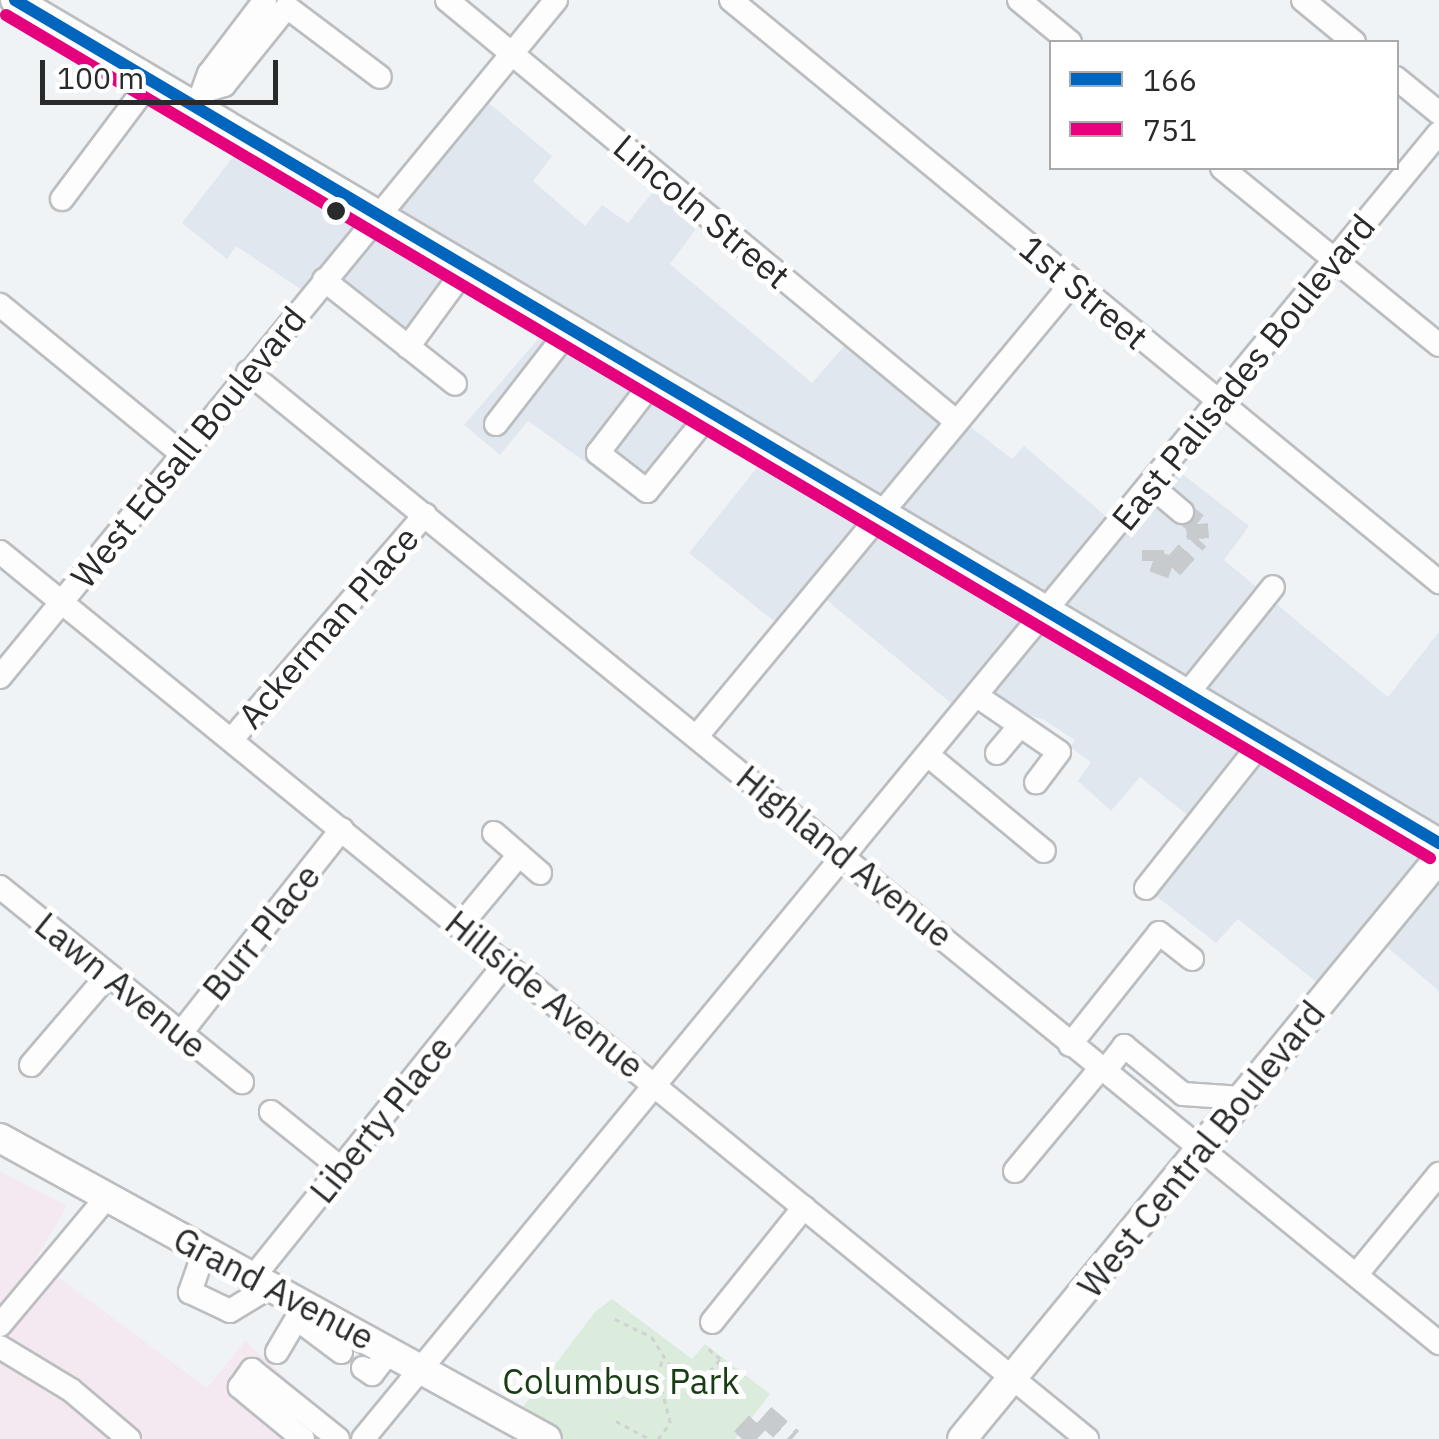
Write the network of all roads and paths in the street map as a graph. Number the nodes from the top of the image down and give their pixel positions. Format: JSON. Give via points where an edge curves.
{"nodes":[{"id":1,"x":265,"y":0,"type":"edge"},
{"id":2,"x":447,"y":0,"type":"edge"},
{"id":3,"x":556,"y":0,"type":"edge"},
{"id":4,"x":731,"y":0,"type":"edge"},
{"id":5,"x":1018,"y":0,"type":"edge"},
{"id":6,"x":1302,"y":0,"type":"edge"},
{"id":7,"x":26,"y":3,"type":"edge"},
{"id":8,"x":1068,"y":40,"type":"edge"},
{"id":9,"x":1352,"y":40,"type":"edge"},
{"id":10,"x":512,"y":53,"type":"junction"},
{"id":11,"x":380,"y":78,"type":"dead end"},
{"id":12,"x":1399,"y":80,"type":"edge"},
{"id":13,"x":150,"y":82,"type":"junction"},
{"id":14,"x":201,"y":99,"type":"junction"},
{"id":15,"x":1439,"y":113,"type":"edge"},
{"id":16,"x":1439,"y":134,"type":"edge"},
{"id":17,"x":1224,"y":170,"type":"edge"},
{"id":18,"x":62,"y":199,"type":"dead end"},
{"id":19,"x":376,"y":217,"type":"junction"},
{"id":20,"x":1334,"y":260,"type":"junction"},
{"id":21,"x":465,"y":269,"type":"junction"},
{"id":22,"x":324,"y":280,"type":"junction"},
{"id":23,"x":1073,"y":282,"type":"junction"},
{"id":24,"x":0,"y":305,"type":"edge"},
{"id":25,"x":569,"y":330,"type":"junction"},
{"id":26,"x":1439,"y":345,"type":"edge"},
{"id":27,"x":408,"y":347,"type":"junction"},
{"id":28,"x":248,"y":372,"type":"junction"},
{"id":29,"x":654,"y":380,"type":"junction"},
{"id":30,"x":455,"y":384,"type":"dead end"},
{"id":31,"x":1218,"y":402,"type":"junction"},
{"id":32,"x":710,"y":413,"type":"junction"},
{"id":33,"x":957,"y":422,"type":"junction"},
{"id":34,"x":496,"y":424,"type":"dead end"},
{"id":35,"x":182,"y":454,"type":"junction"},
{"id":36,"x":1150,"y":486,"type":"junction"},
{"id":37,"x":1182,"y":512,"type":"tunnel mouth"},
{"id":38,"x":882,"y":514,"type":"junction"},
{"id":39,"x":424,"y":515,"type":"junction"},
{"id":40,"x":0,"y":552,"type":"edge"},
{"id":41,"x":1439,"y":582,"type":"edge"},
{"id":42,"x":1273,"y":587,"type":"dead end"},
{"id":43,"x":62,"y":602,"type":"junction"},
{"id":44,"x":1046,"y":611,"type":"junction"},
{"id":45,"x":0,"y":677,"type":"edge"},
{"id":46,"x":1187,"y":694,"type":"junction"},
{"id":47,"x":977,"y":696,"type":"junction"},
{"id":48,"x":1018,"y":728,"type":"junction"},
{"id":49,"x":697,"y":736,"type":"junction"},
{"id":50,"x":232,"y":739,"type":"junction"},
{"id":51,"x":1264,"y":739,"type":"junction"},
{"id":52,"x":997,"y":753,"type":"dead end"},
{"id":53,"x":929,"y":756,"type":"junction"},
{"id":54,"x":1036,"y":782,"type":"dead end"},
{"id":55,"x":342,"y":830,"type":"junction"},
{"id":56,"x":494,"y":834,"type":"dead end"},
{"id":57,"x":1439,"y":843,"type":"edge"},
{"id":58,"x":1044,"y":852,"type":"dead end"},
{"id":59,"x":519,"y":855,"type":"junction"},
{"id":60,"x":846,"y":857,"type":"junction"},
{"id":61,"x":1439,"y":858,"type":"edge"},
{"id":62,"x":540,"y":873,"type":"dead end"},
{"id":63,"x":0,"y":888,"type":"edge"},
{"id":64,"x":1146,"y":888,"type":"dead end"},
{"id":65,"x":461,"y":926,"type":"junction"},
{"id":66,"x":1192,"y":959,"type":"dead end"},
{"id":67,"x":507,"y":962,"type":"junction"},
{"id":68,"x":107,"y":976,"type":"junction"},
{"id":69,"x":180,"y":1034,"type":"junction"},
{"id":70,"x":1070,"y":1045,"type":"junction"},
{"id":71,"x":31,"y":1066,"type":"dead end"},
{"id":72,"x":1102,"y":1070,"type":"junction"},
{"id":73,"x":242,"y":1082,"type":"dead end"},
{"id":74,"x":659,"y":1088,"type":"junction"},
{"id":75,"x":1242,"y":1098,"type":"junction"},
{"id":76,"x":271,"y":1112,"type":"dead end"},
{"id":77,"x":0,"y":1138,"type":"edge"},
{"id":78,"x":1200,"y":1149,"type":"junction"},
{"id":79,"x":342,"y":1169,"type":"junction"},
{"id":80,"x":1015,"y":1171,"type":"dead end"},
{"id":81,"x":1439,"y":1174,"type":"edge"},
{"id":82,"x":107,"y":1197,"type":"junction"},
{"id":83,"x":804,"y":1207,"type":"junction"},
{"id":84,"x":205,"y":1249,"type":"junction"},
{"id":85,"x":1356,"y":1275,"type":"junction"},
{"id":86,"x":264,"y":1280,"type":"junction"},
{"id":87,"x":301,"y":1311,"type":"junction"},
{"id":88,"x":615,"y":1319,"type":"dead end"},
{"id":89,"x":712,"y":1322,"type":"dead end"},
{"id":90,"x":0,"y":1326,"type":"edge"},
{"id":91,"x":1439,"y":1344,"type":"edge"},
{"id":92,"x":0,"y":1347,"type":"edge"},
{"id":93,"x":708,"y":1349,"type":"dead end"},
{"id":94,"x":390,"y":1351,"type":"junction"},
{"id":95,"x":277,"y":1352,"type":"dead end"},
{"id":96,"x":342,"y":1352,"type":"dead end"},
{"id":97,"x":663,"y":1358,"type":"junction"},
{"id":98,"x":362,"y":1368,"type":"dead end"},
{"id":99,"x":424,"y":1370,"type":"junction"},
{"id":100,"x":1014,"y":1378,"type":"junction"},
{"id":101,"x":616,"y":1421,"type":"dead end"},
{"id":102,"x":129,"y":1439,"type":"edge"},
{"id":103,"x":303,"y":1439,"type":"edge"},
{"id":104,"x":338,"y":1439,"type":"edge"},
{"id":105,"x":363,"y":1439,"type":"edge"},
{"id":106,"x":547,"y":1439,"type":"edge"},
{"id":107,"x":650,"y":1439,"type":"edge"},
{"id":108,"x":658,"y":1439,"type":"edge"},
{"id":109,"x":962,"y":1439,"type":"edge"},
{"id":110,"x":1088,"y":1439,"type":"edge"}],
"edges":[{"from":1,"to":14,"type":"street","via":[[209,74]]},
{"from":2,"to":10,"type":"street","name":"Lincoln Street"},
{"from":3,"to":10,"type":"street","name":"West Edsall Boulevard"},
{"from":4,"to":23,"type":"street","name":"1st Street"},
{"from":5,"to":8,"type":"street"},
{"from":6,"to":9,"type":"street"},
{"from":7,"to":13,"type":"main road"},
{"from":10,"to":19,"type":"street","name":"West Edsall Boulevard"},
{"from":10,"to":33,"type":"street","name":"Lincoln Street"},
{"from":11,"to":14,"type":"street","via":[[287,7],[224,85]]},
{"from":12,"to":15,"type":"street"},
{"from":13,"to":14,"type":"main road"},
{"from":13,"to":18,"type":"street"},
{"from":14,"to":19,"type":"main road"},
{"from":16,"to":20,"type":"street","name":"East Palisades Boulevard"},
{"from":17,"to":20,"type":"street"},
{"from":19,"to":21,"type":"main road"},
{"from":19,"to":22,"type":"street","name":"West Edsall Boulevard"},
{"from":20,"to":26,"type":"street"},
{"from":20,"to":31,"type":"street","name":"East Palisades Boulevard"},
{"from":21,"to":25,"type":"main road"},
{"from":21,"to":27,"type":"street"},
{"from":22,"to":27,"type":"street"},
{"from":22,"to":28,"type":"street","name":"West Edsall Boulevard"},
{"from":23,"to":31,"type":"street","name":"1st Street"},
{"from":23,"to":33,"type":"street"},
{"from":24,"to":35,"type":"street"},
{"from":25,"to":29,"type":"main road"},
{"from":25,"to":34,"type":"street"},
{"from":27,"to":30,"type":"street"},
{"from":28,"to":35,"type":"street","name":"West Edsall Boulevard"},
{"from":28,"to":39,"type":"street","name":"Highland Avenue"},
{"from":29,"to":32,"type":"main road"},
{"from":29,"to":32,"type":"street","via":[[598,453],[648,491]]},
{"from":31,"to":36,"type":"street","name":"East Palisades Boulevard"},
{"from":31,"to":41,"type":"street","name":"1st Street"},
{"from":32,"to":38,"type":"main road"},
{"from":33,"to":38,"type":"street"},
{"from":35,"to":43,"type":"street","name":"West Edsall Boulevard"},
{"from":36,"to":37,"type":"street"},
{"from":36,"to":44,"type":"street","name":"East Palisades Boulevard"},
{"from":38,"to":44,"type":"main road"},
{"from":38,"to":49,"type":"street"},
{"from":39,"to":49,"type":"street","name":"Highland Avenue"},
{"from":39,"to":50,"type":"street","name":"Ackerman Place"},
{"from":40,"to":43,"type":"street","name":"Hillside Avenue"},
{"from":42,"to":46,"type":"street"},
{"from":43,"to":45,"type":"street","name":"West Edsall Boulevard"},
{"from":43,"to":50,"type":"street","name":"Hillside Avenue"},
{"from":44,"to":46,"type":"main road"},
{"from":44,"to":47,"type":"street","name":"East Palisades Boulevard"},
{"from":46,"to":51,"type":"main road"},
{"from":47,"to":48,"type":"street"},
{"from":47,"to":53,"type":"street","name":"East Palisades Boulevard"},
{"from":48,"to":52,"type":"street"},
{"from":48,"to":54,"type":"street","via":[[1059,752]]},
{"from":49,"to":60,"type":"street","name":"Highland Avenue"},
{"from":50,"to":55,"type":"street","name":"Hillside Avenue"},
{"from":51,"to":57,"type":"main road"},
{"from":51,"to":64,"type":"street"},
{"from":53,"to":58,"type":"street"},
{"from":53,"to":60,"type":"street","name":"East Palisades Boulevard"},
{"from":55,"to":65,"type":"street","name":"Hillside Avenue"},
{"from":55,"to":69,"type":"street","name":"Burr Place"},
{"from":56,"to":59,"type":"street"},
{"from":59,"to":62,"type":"street"},
{"from":59,"to":65,"type":"street"},
{"from":60,"to":70,"type":"street","name":"Highland Avenue"},
{"from":60,"to":74,"type":"street","name":"East Palisades Boulevard"},
{"from":61,"to":75,"type":"main road","name":"West Central Boulevard"},
{"from":63,"to":68,"type":"street","name":"Lawn Avenue"},
{"from":65,"to":67,"type":"street","name":"Hillside Avenue"},
{"from":66,"to":70,"type":"street","via":[[1159,934]]},
{"from":67,"to":74,"type":"street","name":"Hillside Avenue"},
{"from":67,"to":79,"type":"street","name":"Liberty Place"},
{"from":68,"to":69,"type":"street","name":"Lawn Avenue"},
{"from":68,"to":71,"type":"street"},
{"from":69,"to":73,"type":"street","name":"Lawn Avenue"},
{"from":70,"to":72,"type":"street","name":"Highland Avenue"},
{"from":72,"to":75,"type":"street","via":[[1124,1046],[1183,1094]]},
{"from":72,"to":78,"type":"street","name":"Highland Avenue"},
{"from":72,"to":80,"type":"street"},
{"from":74,"to":83,"type":"street","name":"Hillside Avenue"},
{"from":74,"to":99,"type":"street","name":"East Palisades Boulevard"},
{"from":75,"to":78,"type":"main road","name":"West Central Boulevard"},
{"from":76,"to":79,"type":"street"},
{"from":77,"to":82,"type":"main road","name":"Grand Avenue"},
{"from":78,"to":85,"type":"street","name":"Highland Avenue"},
{"from":78,"to":100,"type":"main road","name":"West Central Boulevard"},
{"from":79,"to":86,"type":"street","name":"Liberty Place"},
{"from":81,"to":85,"type":"street"},
{"from":82,"to":84,"type":"main road","name":"Grand Avenue"},
{"from":82,"to":90,"type":"street"},
{"from":83,"to":89,"type":"street"},
{"from":83,"to":100,"type":"street","name":"Hillside Avenue"},
{"from":84,"to":86,"type":"main road","name":"Grand Avenue"},
{"from":84,"to":86,"type":"street","name":"Liberty Place","via":[[190,1292],[230,1311]]},
{"from":85,"to":91,"type":"street","name":"Highland Avenue"},
{"from":86,"to":87,"type":"main road","name":"Grand Avenue"},
{"from":87,"to":94,"type":"main road","name":"Grand Avenue"},
{"from":87,"to":95,"type":"street"},
{"from":87,"to":96,"type":"street"},
{"from":88,"to":97,"type":"path","via":[[652,1337]]},
{"from":92,"to":102,"type":"street","via":[[71,1390]]},
{"from":93,"to":97,"type":"path","via":[[720,1358],[696,1386]]},
{"from":94,"to":98,"type":"street","via":[[372,1374]]},
{"from":94,"to":99,"type":"main road","name":"Grand Avenue"},
{"from":97,"to":108,"type":"path","via":[[658,1376],[670,1423]]},
{"from":99,"to":105,"type":"street","name":"East Palisades Boulevard"},
{"from":99,"to":106,"type":"main road","name":"Grand Avenue"},
{"from":100,"to":109,"type":"main road","name":"West Central Boulevard"},
{"from":100,"to":110,"type":"street","name":"Hillside Avenue"},
{"from":101,"to":107,"type":"path"},
{"from":103,"to":104,"type":"street","via":[[240,1387],[252,1370]]}]}
